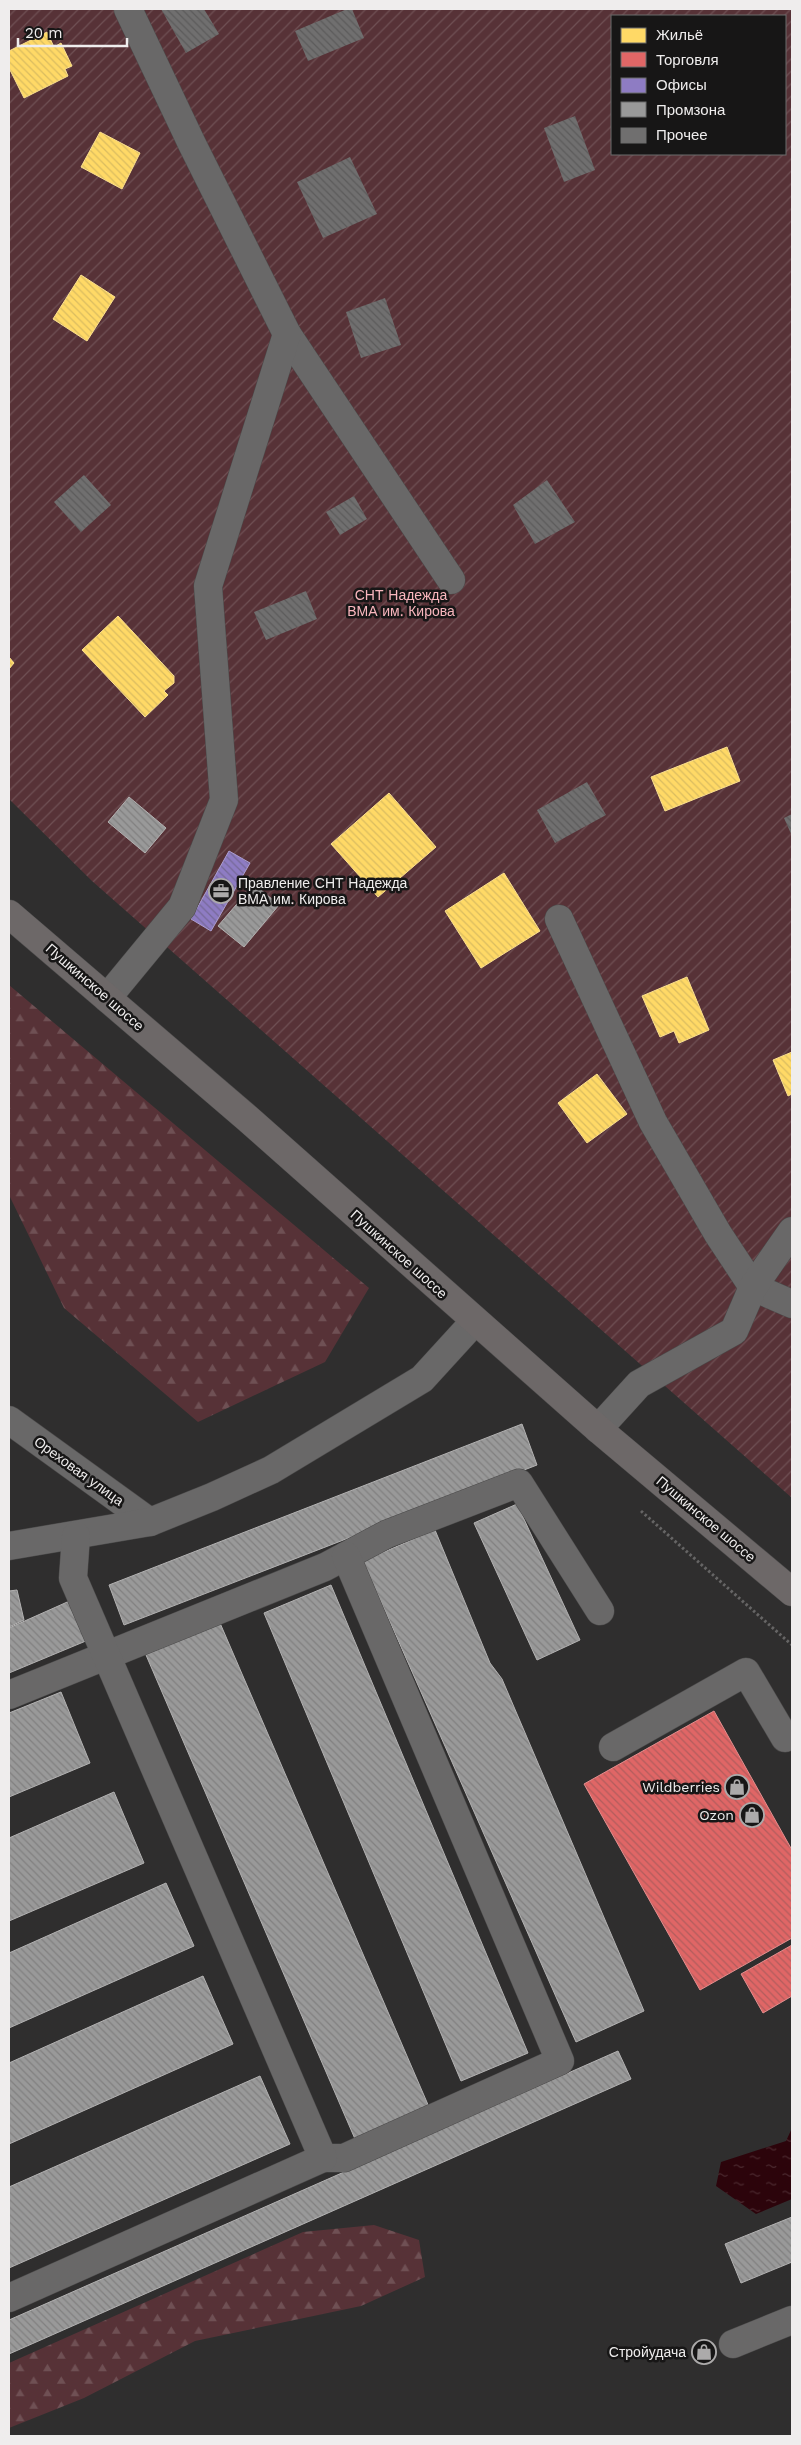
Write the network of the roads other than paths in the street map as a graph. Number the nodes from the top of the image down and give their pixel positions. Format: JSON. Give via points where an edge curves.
{"nodes":[{"id":1,"x":128,"y":9,"type":"edge"},
{"id":2,"x":287,"y":334,"type":"junction"},
{"id":3,"x":451,"y":580,"type":"dead end"},
{"id":4,"x":9,"y":914,"type":"edge"},
{"id":5,"x":559,"y":919,"type":"dead end"},
{"id":6,"x":107,"y":998,"type":"junction"},
{"id":7,"x":792,"y":1231,"type":"edge"},
{"id":8,"x":753,"y":1286,"type":"junction"},
{"id":9,"x":792,"y":1304,"type":"edge"},
{"id":10,"x":475,"y":1322,"type":"junction"},
{"id":11,"x":9,"y":1420,"type":"edge"},
{"id":12,"x":598,"y":1429,"type":"junction"},
{"id":13,"x":150,"y":1522,"type":"junction"},
{"id":14,"x":76,"y":1536,"type":"junction"},
{"id":15,"x":9,"y":1546,"type":"edge"},
{"id":16,"x":346,"y":1556,"type":"junction"},
{"id":17,"x":792,"y":1592,"type":"edge"},
{"id":18,"x":600,"y":1611,"type":"dead end"},
{"id":19,"x":106,"y":1655,"type":"junction"},
{"id":20,"x":9,"y":1695,"type":"edge"},
{"id":21,"x":790,"y":1740,"type":"edge"},
{"id":22,"x":614,"y":1747,"type":"dead end"},
{"id":23,"x":323,"y":2158,"type":"junction"},
{"id":24,"x":9,"y":2298,"type":"edge"},
{"id":25,"x":792,"y":2320,"type":"edge"},
{"id":26,"x":733,"y":2344,"type":"dead end"}],
"edges":[{"from":1,"to":2,"type":"street"},
{"from":2,"to":3,"type":"street"},
{"from":2,"to":6,"type":"street","via":[[208,586],[224,800],[182,907]]},
{"from":4,"to":6,"type":"main road","name":"Пушкинское шоссе"},
{"from":5,"to":8,"type":"street","via":[[653,1122],[718,1234]]},
{"from":6,"to":10,"type":"main road","name":"Пушкинское шоссе"},
{"from":7,"to":8,"type":"street"},
{"from":8,"to":9,"type":"street"},
{"from":8,"to":12,"type":"street","via":[[734,1330],[639,1384]]},
{"from":10,"to":12,"type":"main road","name":"Пушкинское шоссе"},
{"from":10,"to":13,"type":"street","via":[[422,1379],[271,1470]]},
{"from":11,"to":13,"type":"street","name":"Ореховая улица"},
{"from":12,"to":17,"type":"main road","name":"Пушкинское шоссе"},
{"from":13,"to":14,"type":"street"},
{"from":14,"to":15,"type":"street"},
{"from":14,"to":19,"type":"street","via":[[73,1578]]},
{"from":16,"to":18,"type":"street","via":[[387,1534],[519,1483]]},
{"from":16,"to":19,"type":"street"},
{"from":16,"to":23,"type":"street","via":[[560,2061],[344,2158]]},
{"from":19,"to":20,"type":"street"},
{"from":19,"to":23,"type":"street"},
{"from":21,"to":22,"type":"street","via":[[746,1672]]},
{"from":23,"to":24,"type":"street"},
{"from":25,"to":26,"type":"street"}]}
